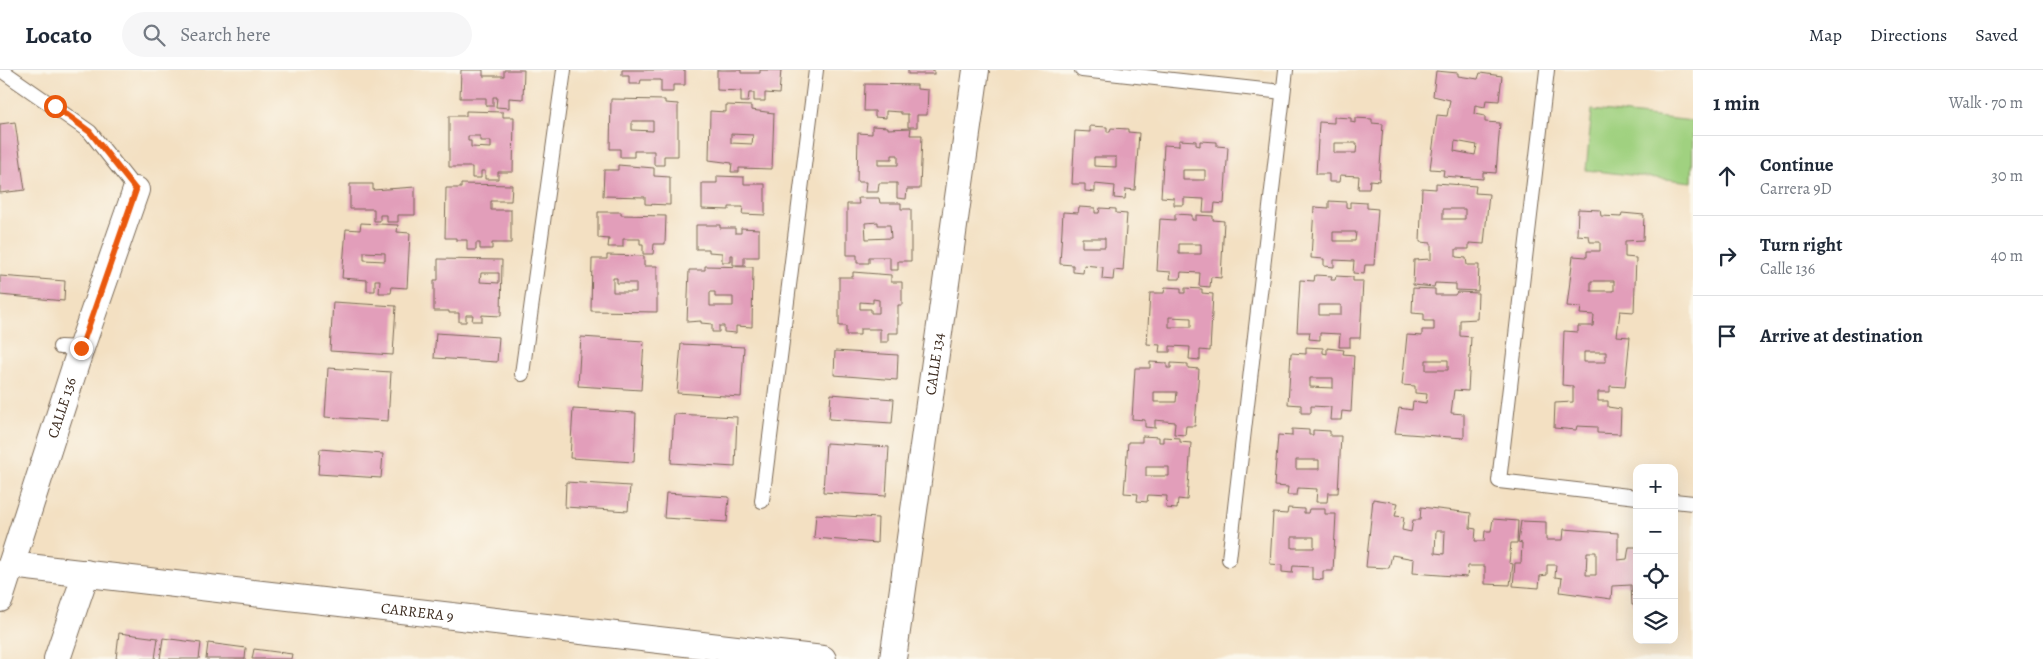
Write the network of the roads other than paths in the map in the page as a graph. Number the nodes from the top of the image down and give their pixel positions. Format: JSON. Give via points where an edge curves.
{"nodes":[{"id":1,"x":0,"y":70,"type":"edge"},
{"id":2,"x":564,"y":70,"type":"edge"},
{"id":3,"x":816,"y":70,"type":"edge"},
{"id":4,"x":976,"y":70,"type":"edge"},
{"id":5,"x":1082,"y":70,"type":"edge"},
{"id":6,"x":1286,"y":70,"type":"edge"},
{"id":7,"x":1547,"y":70,"type":"edge"},
{"id":8,"x":1283,"y":92,"type":"junction"},
{"id":9,"x":136,"y":190,"type":"joint"},
{"id":10,"x":522,"y":374,"type":"dead end"},
{"id":11,"x":1633,"y":497,"type":"edge"},
{"id":12,"x":762,"y":501,"type":"dead end"},
{"id":13,"x":1678,"y":501,"type":"edge"},
{"id":14,"x":1693,"y":503,"type":"edge"},
{"id":15,"x":1229,"y":559,"type":"dead end"},
{"id":16,"x":11,"y":565,"type":"junction"},
{"id":17,"x":86,"y":573,"type":"junction"},
{"id":18,"x":0,"y":599,"type":"edge"},
{"id":19,"x":57,"y":659,"type":"edge"},
{"id":20,"x":823,"y":659,"type":"edge"},
{"id":21,"x":893,"y":659,"type":"edge"}],
"edges":[{"from":1,"to":9,"type":"lane","via":[[90,132]]},
{"from":2,"to":10,"type":"lane"},
{"from":3,"to":12,"type":"lane"},
{"from":4,"to":21,"type":"street","name":"CALLE 134"},
{"from":5,"to":8,"type":"lane"},
{"from":6,"to":8,"type":"lane"},
{"from":7,"to":11,"type":"lane","via":[[1499,481]]},
{"from":8,"to":15,"type":"lane"},
{"from":9,"to":16,"type":"street","name":"CALLE 136","via":[[71,348]]},
{"from":13,"to":14,"type":"lane"},
{"from":16,"to":17,"type":"street","name":"CARRERA 9"},
{"from":16,"to":18,"type":"street","name":"CALLE 136"},
{"from":17,"to":19,"type":"street"},
{"from":17,"to":20,"type":"street","name":"CARRERA 9"}]}
